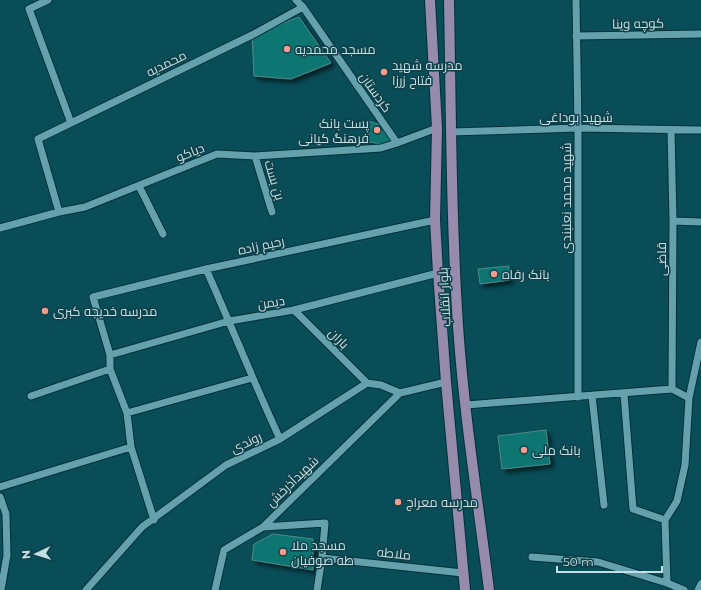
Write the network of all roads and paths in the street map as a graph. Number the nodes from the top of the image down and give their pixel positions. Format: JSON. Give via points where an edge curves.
{"nodes":[{"id":1,"x":48,"y":0,"type":"edge"},
{"id":2,"x":296,"y":0,"type":"edge"},
{"id":3,"x":430,"y":0,"type":"edge"},
{"id":4,"x":450,"y":0,"type":"edge"},
{"id":5,"x":576,"y":0,"type":"edge"},
{"id":6,"x":303,"y":7,"type":"junction"},
{"id":7,"x":701,"y":34,"type":"edge"},
{"id":8,"x":576,"y":36,"type":"junction"},
{"id":9,"x":71,"y":123,"type":"junction"},
{"id":10,"x":437,"y":128,"type":"junction"},
{"id":11,"x":578,"y":128,"type":"junction"},
{"id":12,"x":671,"y":130,"type":"junction"},
{"id":13,"x":701,"y":130,"type":"edge"},
{"id":14,"x":451,"y":132,"type":"junction"},
{"id":15,"x":396,"y":143,"type":"junction"},
{"id":16,"x":255,"y":156,"type":"junction"},
{"id":17,"x":139,"y":186,"type":"junction"},
{"id":18,"x":59,"y":212,"type":"junction"},
{"id":19,"x":272,"y":212,"type":"dead end"},
{"id":20,"x":435,"y":220,"type":"junction"},
{"id":21,"x":673,"y":221,"type":"junction"},
{"id":22,"x":701,"y":222,"type":"edge"},
{"id":23,"x":0,"y":228,"type":"edge"},
{"id":24,"x":163,"y":234,"type":"dead end"},
{"id":25,"x":206,"y":269,"type":"junction"},
{"id":26,"x":438,"y":274,"type":"junction"},
{"id":27,"x":294,"y":310,"type":"junction"},
{"id":28,"x":230,"y":321,"type":"junction"},
{"id":29,"x":701,"y":342,"type":"edge"},
{"id":30,"x":110,"y":355,"type":"junction"},
{"id":31,"x":110,"y":369,"type":"junction"},
{"id":32,"x":252,"y":378,"type":"junction"},
{"id":33,"x":367,"y":382,"type":"junction"},
{"id":34,"x":446,"y":382,"type":"junction"},
{"id":35,"x":672,"y":389,"type":"junction"},
{"id":36,"x":400,"y":393,"type":"junction"},
{"id":37,"x":624,"y":394,"type":"junction"},
{"id":38,"x":32,"y":396,"type":"dead end"},
{"id":39,"x":578,"y":396,"type":"junction"},
{"id":40,"x":592,"y":396,"type":"junction"},
{"id":41,"x":689,"y":398,"type":"junction"},
{"id":42,"x":466,"y":405,"type":"junction"},
{"id":43,"x":127,"y":413,"type":"junction"},
{"id":44,"x":280,"y":439,"type":"junction"},
{"id":45,"x":131,"y":447,"type":"junction"},
{"id":46,"x":0,"y":487,"type":"edge"},
{"id":47,"x":0,"y":498,"type":"edge"},
{"id":48,"x":604,"y":505,"type":"dead end"},
{"id":49,"x":154,"y":520,"type":"junction"},
{"id":50,"x":665,"y":520,"type":"junction"},
{"id":51,"x":263,"y":527,"type":"junction"},
{"id":52,"x":532,"y":557,"type":"dead end"},
{"id":53,"x":322,"y":558,"type":"junction"},
{"id":54,"x":463,"y":573,"type":"junction"},
{"id":55,"x":667,"y":583,"type":"junction"},
{"id":56,"x":701,"y":584,"type":"edge"},
{"id":57,"x":1,"y":590,"type":"edge"},
{"id":58,"x":86,"y":590,"type":"edge"},
{"id":59,"x":215,"y":590,"type":"edge"},
{"id":60,"x":317,"y":590,"type":"edge"},
{"id":61,"x":465,"y":590,"type":"edge"},
{"id":62,"x":489,"y":590,"type":"edge"},
{"id":63,"x":684,"y":590,"type":"edge"},
{"id":64,"x":698,"y":590,"type":"edge"}],
"edges":[{"from":1,"to":9,"type":"street","via":[[29,8]]},
{"from":2,"to":6,"type":"street","name":"کردستان"},
{"from":3,"to":10,"type":"main road","name":"بلوار انقلاب"},
{"from":4,"to":14,"type":"main road","name":"بلوار انقلاب"},
{"from":5,"to":8,"type":"street","name":"شهید محمد نعلبندی"},
{"from":6,"to":9,"type":"street","name":"محمدیه","via":[[252,35]]},
{"from":6,"to":15,"type":"street","name":"کردستان"},
{"from":7,"to":8,"type":"street","name":"کوچه وینا"},
{"from":8,"to":11,"type":"street","name":"شهید محمد نعلبندی"},
{"from":9,"to":18,"type":"street","name":"محمدیه","via":[[38,139]]},
{"from":10,"to":15,"type":"street"},
{"from":10,"to":20,"type":"main road","name":"بلوار انقلاب"},
{"from":11,"to":12,"type":"street","name":"شهید بوداغی"},
{"from":11,"to":14,"type":"street","name":"شهید بوداغی"},
{"from":11,"to":39,"type":"street","name":"شهید محمد نعلبندی"},
{"from":12,"to":13,"type":"street","name":"شهید بوداغی"},
{"from":12,"to":21,"type":"street","name":"قاضی"},
{"from":14,"to":42,"type":"main road","name":"بلوار انقلاب","via":[[458,326]]},
{"from":15,"to":16,"type":"street","name":"دیاکو","via":[[381,148]]},
{"from":16,"to":17,"type":"street","name":"دیاکو","via":[[217,154]]},
{"from":16,"to":19,"type":"street","name":"بن بست"},
{"from":17,"to":18,"type":"street","name":"دیاکو","via":[[85,207]]},
{"from":17,"to":24,"type":"street"},
{"from":18,"to":23,"type":"street","name":"دیاکو"},
{"from":20,"to":25,"type":"street","name":"رحیم زاده"},
{"from":20,"to":26,"type":"main road","name":"بلوار انقلاب"},
{"from":21,"to":22,"type":"street"},
{"from":21,"to":35,"type":"street","name":"قاضی"},
{"from":25,"to":28,"type":"street"},
{"from":25,"to":30,"type":"street","name":"رحیم زاده","via":[[93,297]]},
{"from":26,"to":27,"type":"street","name":"دیمن"},
{"from":26,"to":34,"type":"main road","name":"بلوار انقلاب"},
{"from":27,"to":28,"type":"street","name":"دیمن"},
{"from":27,"to":33,"type":"street","name":"باران"},
{"from":28,"to":30,"type":"street","name":"دیمن"},
{"from":28,"to":32,"type":"street"},
{"from":29,"to":41,"type":"street"},
{"from":30,"to":31,"type":"street"},
{"from":31,"to":38,"type":"street"},
{"from":31,"to":43,"type":"street"},
{"from":32,"to":43,"type":"street"},
{"from":32,"to":44,"type":"street"},
{"from":33,"to":36,"type":"street"},
{"from":33,"to":44,"type":"street","name":"روندی"},
{"from":34,"to":36,"type":"street"},
{"from":34,"to":54,"type":"main road","name":"بلوار انقلاب"},
{"from":35,"to":37,"type":"street"},
{"from":35,"to":41,"type":"street"},
{"from":36,"to":51,"type":"street","name":"شهیدآذرخش"},
{"from":37,"to":40,"type":"street"},
{"from":37,"to":50,"type":"street","via":[[633,509]]},
{"from":39,"to":40,"type":"street"},
{"from":39,"to":42,"type":"street"},
{"from":40,"to":48,"type":"street"},
{"from":41,"to":50,"type":"street","via":[[685,465],[677,501]]},
{"from":42,"to":62,"type":"main road","name":"بلوار انقلاب"},
{"from":43,"to":45,"type":"street"},
{"from":44,"to":49,"type":"street","name":"روندی","via":[[226,465]]},
{"from":45,"to":46,"type":"street"},
{"from":45,"to":49,"type":"street"},
{"from":47,"to":57,"type":"street","via":[[6,514],[6,555]]},
{"from":49,"to":58,"type":"street","name":"روندی","via":[[142,527]]},
{"from":50,"to":55,"type":"street"},
{"from":51,"to":53,"type":"street","via":[[325,523]]},
{"from":51,"to":59,"type":"street","name":"شهیدآذرخش","via":[[224,550]]},
{"from":52,"to":55,"type":"street","via":[[598,562]]},
{"from":53,"to":54,"type":"street","name":"ملاطه"},
{"from":53,"to":60,"type":"street"},
{"from":54,"to":61,"type":"main road","name":"بلوار انقلاب"},
{"from":55,"to":63,"type":"street"},
{"from":56,"to":64,"type":"street"}]}
